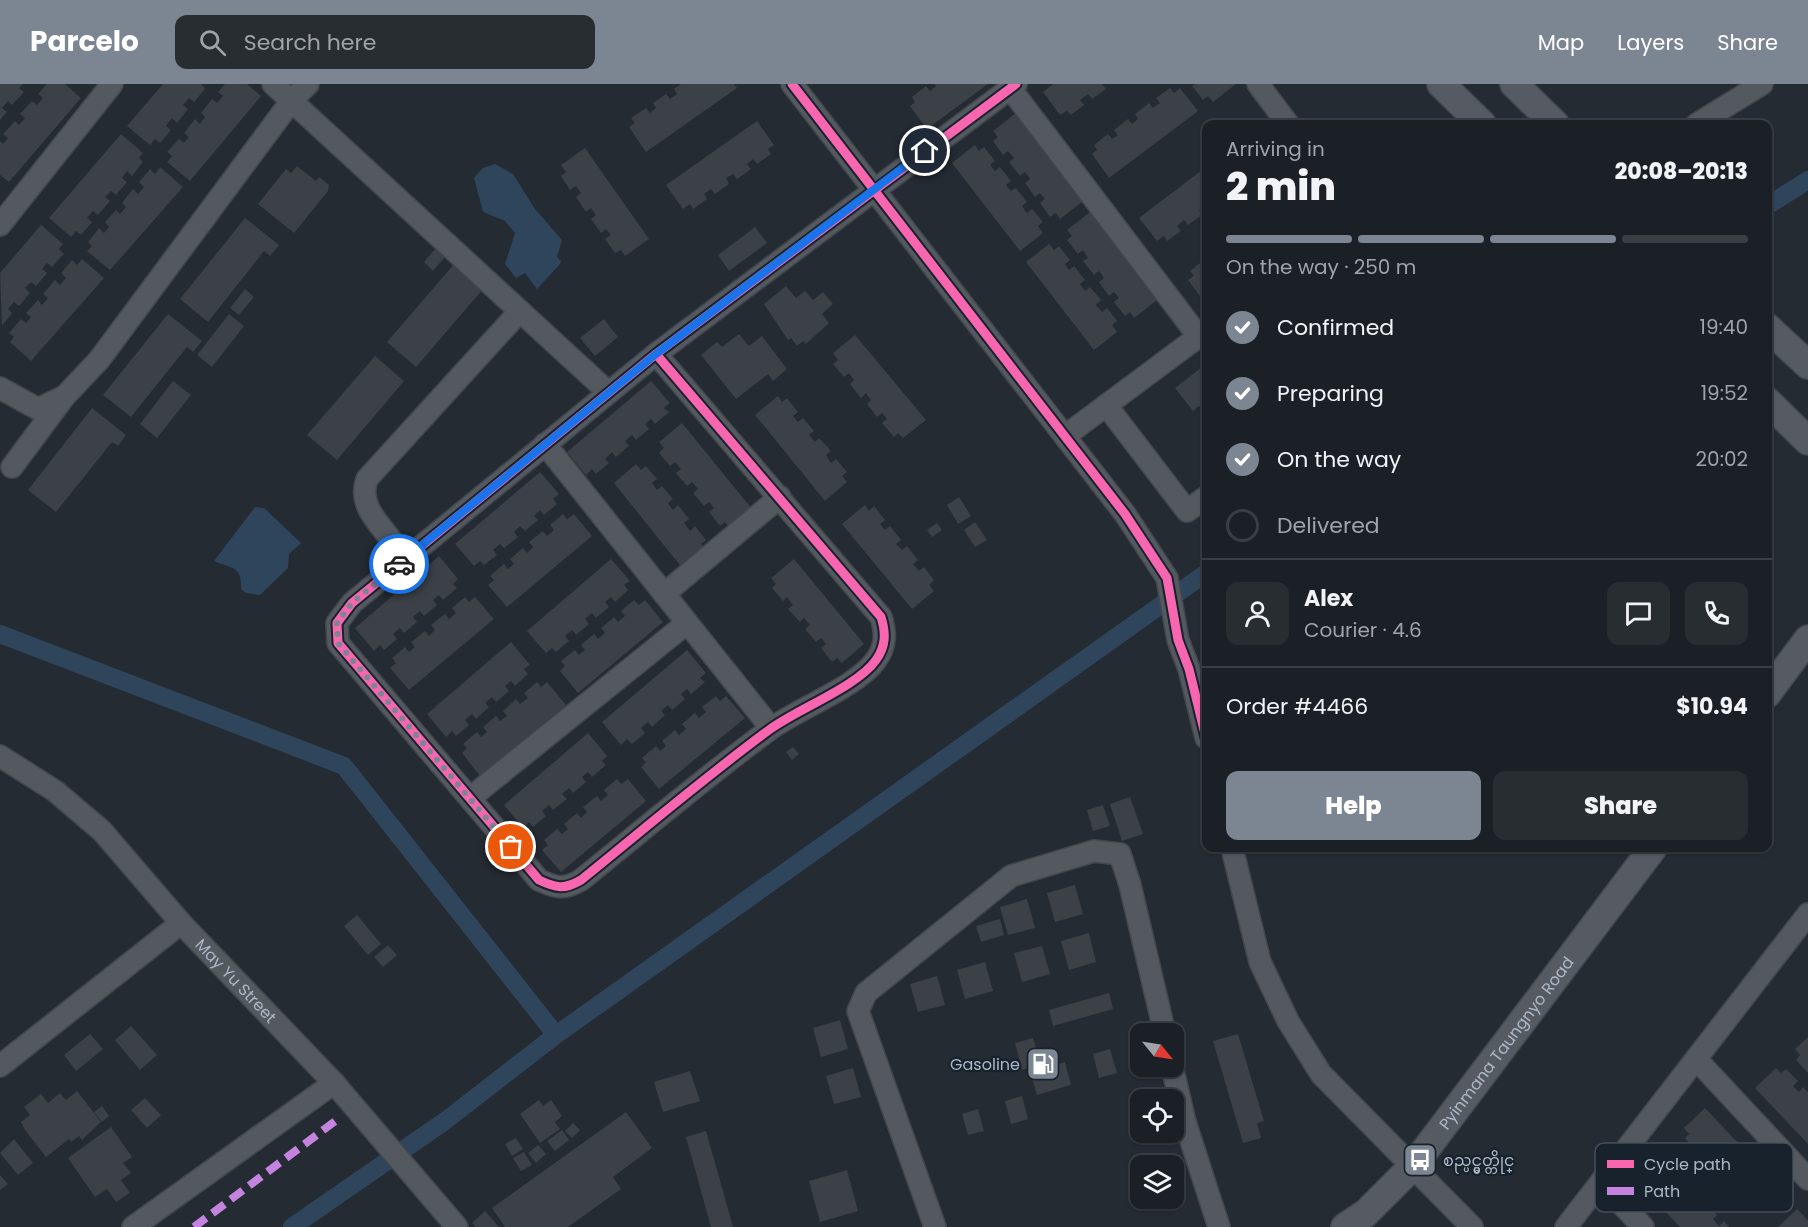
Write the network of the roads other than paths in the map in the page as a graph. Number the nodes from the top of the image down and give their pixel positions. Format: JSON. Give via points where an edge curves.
{"nodes":[{"id":1,"x":273,"y":84,"type":"edge"},
{"id":2,"x":308,"y":84,"type":"edge"},
{"id":3,"x":792,"y":84,"type":"edge"},
{"id":4,"x":1258,"y":84,"type":"edge"},
{"id":5,"x":1441,"y":84,"type":"edge"},
{"id":6,"x":1515,"y":84,"type":"edge"},
{"id":7,"x":1762,"y":84,"type":"edge"},
{"id":8,"x":1013,"y":86,"type":"edge"},
{"id":9,"x":101,"y":88,"type":"edge"},
{"id":10,"x":292,"y":100,"type":"junction"},
{"id":11,"x":1285,"y":120,"type":"edge"},
{"id":12,"x":1478,"y":120,"type":"edge"},
{"id":13,"x":1551,"y":120,"type":"edge"},
{"id":14,"x":1704,"y":120,"type":"edge"},
{"id":15,"x":874,"y":189,"type":"junction"},
{"id":16,"x":0,"y":225,"type":"edge"},
{"id":17,"x":520,"y":311,"type":"junction"},
{"id":18,"x":1772,"y":332,"type":"edge"},
{"id":19,"x":1202,"y":334,"type":"edge"},
{"id":20,"x":656,"y":354,"type":"junction"},
{"id":21,"x":1808,"y":365,"type":"edge"},
{"id":22,"x":0,"y":388,"type":"edge"},
{"id":23,"x":608,"y":392,"type":"junction"},
{"id":24,"x":64,"y":397,"type":"junction"},
{"id":25,"x":1106,"y":405,"type":"junction"},
{"id":26,"x":1772,"y":406,"type":"edge"},
{"id":27,"x":1065,"y":436,"type":"junction"},
{"id":28,"x":1808,"y":441,"type":"edge"},
{"id":29,"x":545,"y":444,"type":"junction"},
{"id":30,"x":12,"y":467,"type":"dead end"},
{"id":31,"x":780,"y":497,"type":"junction"},
{"id":32,"x":1202,"y":500,"type":"edge"},
{"id":33,"x":415,"y":551,"type":"junction"},
{"id":34,"x":664,"y":594,"type":"junction"},
{"id":35,"x":687,"y":623,"type":"junction"},
{"id":36,"x":1808,"y":639,"type":"edge"},
{"id":37,"x":1772,"y":687,"type":"edge"},
{"id":38,"x":1202,"y":722,"type":"edge"},
{"id":39,"x":771,"y":728,"type":"junction"},
{"id":40,"x":0,"y":756,"type":"edge"},
{"id":41,"x":470,"y":798,"type":"junction"},
{"id":42,"x":1233,"y":852,"type":"edge"},
{"id":43,"x":1650,"y":852,"type":"edge"},
{"id":44,"x":1808,"y":914,"type":"edge"},
{"id":45,"x":181,"y":923,"type":"junction"},
{"id":46,"x":1162,"y":1023,"type":"edge"},
{"id":47,"x":1696,"y":1059,"type":"junction"},
{"id":48,"x":0,"y":1066,"type":"edge"},
{"id":49,"x":1175,"y":1077,"type":"edge"},
{"id":50,"x":334,"y":1083,"type":"junction"},
{"id":51,"x":1631,"y":1143,"type":"edge"},
{"id":52,"x":1774,"y":1143,"type":"edge"},
{"id":53,"x":1793,"y":1163,"type":"edge"},
{"id":54,"x":1414,"y":1165,"type":"junction"},
{"id":55,"x":1808,"y":1179,"type":"edge"},
{"id":56,"x":1595,"y":1190,"type":"edge"},
{"id":57,"x":1629,"y":1212,"type":"edge"},
{"id":58,"x":134,"y":1227,"type":"edge"},
{"id":59,"x":456,"y":1227,"type":"edge"},
{"id":60,"x":935,"y":1227,"type":"edge"},
{"id":61,"x":1219,"y":1227,"type":"edge"},
{"id":62,"x":1345,"y":1227,"type":"edge"},
{"id":63,"x":1472,"y":1227,"type":"edge"},
{"id":64,"x":1566,"y":1227,"type":"edge"},
{"id":65,"x":1643,"y":1227,"type":"edge"}],
"edges":[{"from":1,"to":10,"type":"street"},
{"from":2,"to":10,"type":"street"},
{"from":3,"to":15,"type":"street"},
{"from":4,"to":11,"type":"street"},
{"from":5,"to":12,"type":"main road"},
{"from":6,"to":13,"type":"main road"},
{"from":7,"to":14,"type":"street"},
{"from":8,"to":15,"type":"street"},
{"from":8,"to":19,"type":"street"},
{"from":9,"to":16,"type":"street"},
{"from":10,"to":17,"type":"street"},
{"from":10,"to":24,"type":"street","via":[[99,360]]},
{"from":15,"to":20,"type":"street"},
{"from":15,"to":27,"type":"street"},
{"from":17,"to":23,"type":"street"},
{"from":17,"to":33,"type":"street","via":[[367,479],[362,490],[365,504],[396,546]]},
{"from":18,"to":21,"type":"main road"},
{"from":19,"to":25,"type":"street"},
{"from":20,"to":23,"type":"street"},
{"from":20,"to":31,"type":"street"},
{"from":22,"to":24,"type":"street","via":[[38,409]]},
{"from":23,"to":29,"type":"street"},
{"from":24,"to":30,"type":"street"},
{"from":25,"to":27,"type":"street"},
{"from":25,"to":32,"type":"street","via":[[1187,511]]},
{"from":26,"to":28,"type":"main road"},
{"from":27,"to":38,"type":"street","via":[[1125,514],[1167,578],[1178,640]]},
{"from":29,"to":33,"type":"street"},
{"from":29,"to":34,"type":"street"},
{"from":31,"to":34,"type":"street"},
{"from":31,"to":39,"type":"street","via":[[881,617],[885,630],[884,645],[875,662]]},
{"from":33,"to":41,"type":"street","via":[[352,603],[337,623],[338,643]]},
{"from":34,"to":35,"type":"street"},
{"from":35,"to":39,"type":"street"},
{"from":35,"to":41,"type":"street"},
{"from":36,"to":37,"type":"main road"},
{"from":39,"to":41,"type":"street","via":[[566,888],[539,880]]},
{"from":40,"to":45,"type":"street","name":"May Yu Street","via":[[55,791],[102,831]]},
{"from":42,"to":54,"type":"street","via":[[1260,962],[1288,1021],[1321,1074]]},
{"from":43,"to":54,"type":"main road","name":"Pyinmana Taungnyo Road"},
{"from":44,"to":47,"type":"street"},
{"from":45,"to":48,"type":"street"},
{"from":45,"to":50,"type":"street","name":"May Yu Street"},
{"from":46,"to":60,"type":"street","via":[[1120,854],[1094,850],[1011,876],[866,993],[858,1011]]},
{"from":47,"to":51,"type":"street"},
{"from":47,"to":52,"type":"street"},
{"from":49,"to":61,"type":"street"},
{"from":50,"to":58,"type":"street"},
{"from":50,"to":59,"type":"street","name":"May Yu Street"},
{"from":53,"to":55,"type":"street"},
{"from":54,"to":62,"type":"main road","name":"Pyinmana Taungnyo Road","via":[[1366,1213]]},
{"from":54,"to":63,"type":"street"},
{"from":56,"to":64,"type":"street"},
{"from":57,"to":65,"type":"street"}]}
